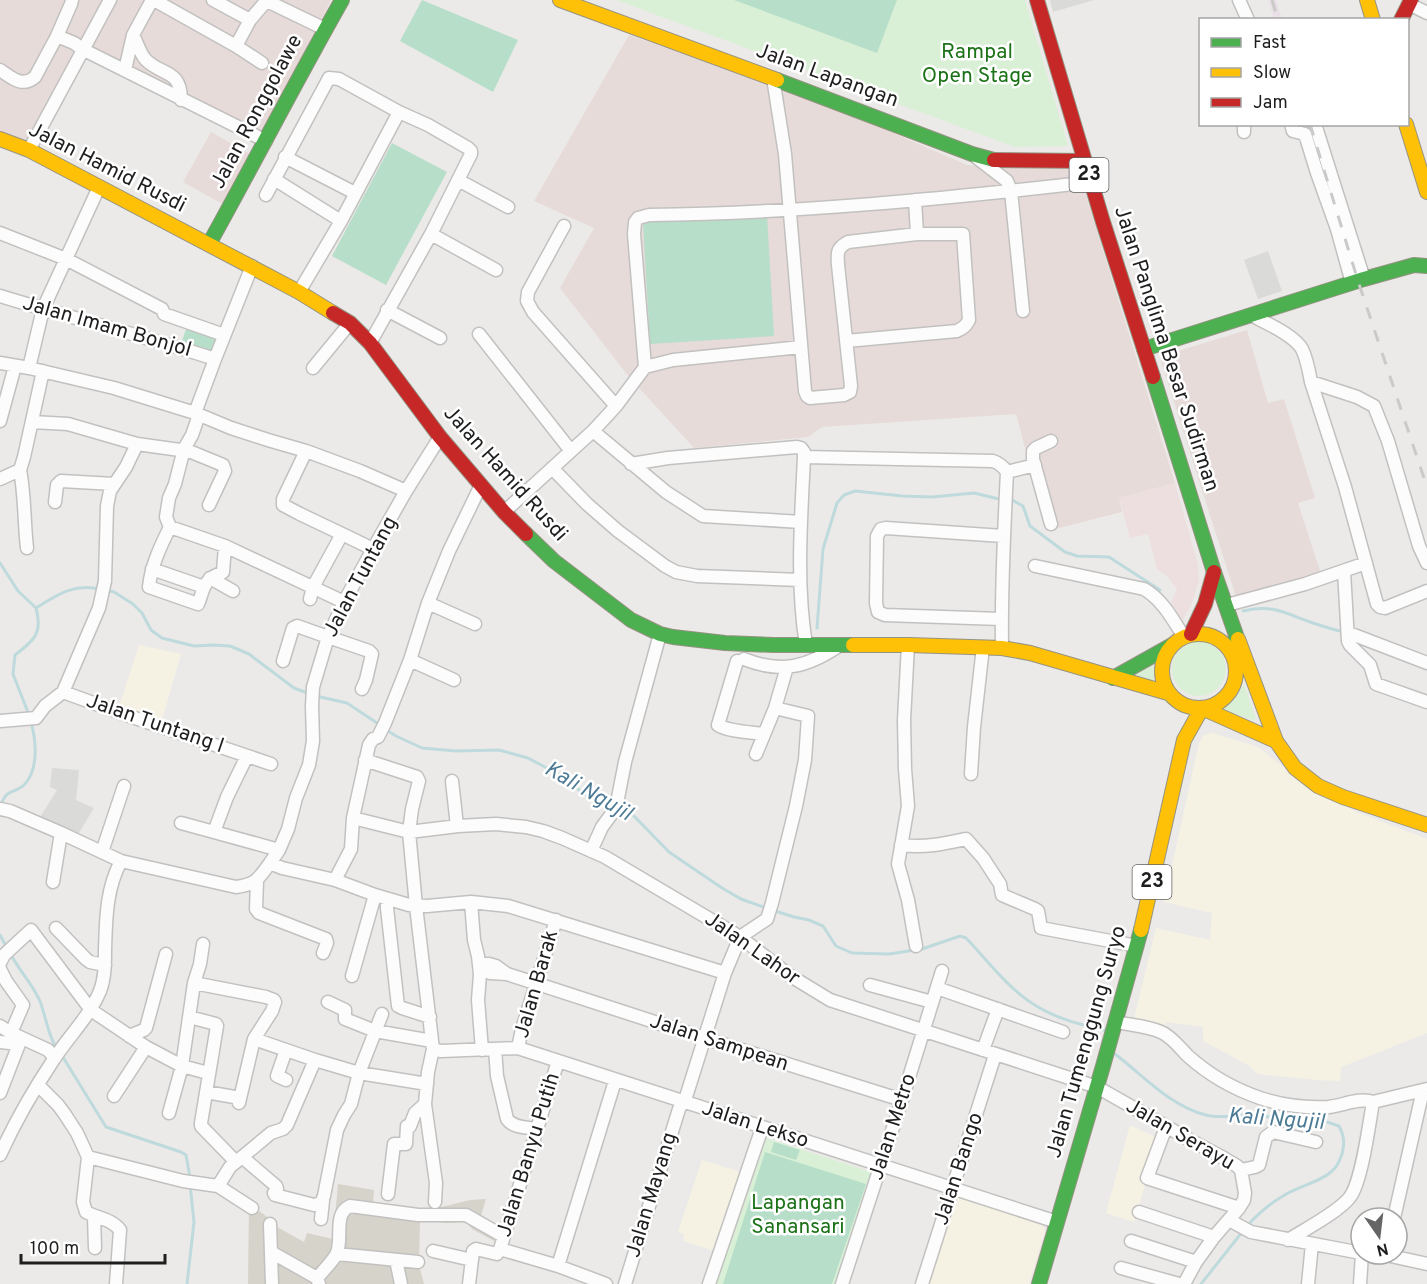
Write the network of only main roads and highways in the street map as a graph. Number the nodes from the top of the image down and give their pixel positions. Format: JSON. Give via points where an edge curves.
{"nodes":[{"id":1,"x":342,"y":0,"type":"edge"},
{"id":2,"x":560,"y":0,"type":"edge"},
{"id":3,"x":1037,"y":0,"type":"edge"},
{"id":4,"x":1367,"y":0,"type":"edge"},
{"id":5,"x":1405,"y":1,"type":"edge"},
{"id":6,"x":1372,"y":18,"type":"edge"},
{"id":7,"x":1401,"y":18,"type":"edge"},
{"id":8,"x":1407,"y":126,"type":"edge"},
{"id":9,"x":0,"y":139,"type":"edge"},
{"id":10,"x":1085,"y":161,"type":"junction"},
{"id":11,"x":1427,"y":192,"type":"edge"},
{"id":12,"x":209,"y":244,"type":"junction"},
{"id":13,"x":1427,"y":255,"type":"edge"},
{"id":14,"x":1420,"y":266,"type":"edge"},
{"id":15,"x":1144,"y":349,"type":"junction"},
{"id":16,"x":1214,"y":572,"type":"junction"},
{"id":17,"x":1236,"y":634,"type":"junction"},
{"id":18,"x":1188,"y":635,"type":"junction"},
{"id":19,"x":1172,"y":645,"type":"junction"},
{"id":20,"x":1234,"y":661,"type":"junction"},
{"id":21,"x":1113,"y":678,"type":"junction"},
{"id":22,"x":1252,"y":678,"type":"junction"},
{"id":23,"x":1171,"y":696,"type":"junction"},
{"id":24,"x":1202,"y":708,"type":"junction"},
{"id":25,"x":1184,"y":740,"type":"junction"},
{"id":26,"x":1275,"y":741,"type":"junction"},
{"id":27,"x":1427,"y":825,"type":"edge"},
{"id":28,"x":1039,"y":1284,"type":"edge"}],
"edges":[{"from":1,"to":12,"type":"main road","name":"Jalan Ronggolawe"},
{"from":2,"to":10,"type":"main road","name":"Jalan Lapangan","via":[[972,154],[1011,161]]},
{"from":3,"to":10,"type":"main road","name":"Jalan Panglima Besar Sudirman","number":"23"},
{"from":4,"to":6,"type":"main road"},
{"from":5,"to":7,"type":"main road"},
{"from":8,"to":11,"type":"main road"},
{"from":9,"to":12,"type":"main road","name":"Jalan Hamid Rusdi","via":[[29,150]]},
{"from":10,"to":15,"type":"main road","name":"Jalan Panglima Besar Sudirman","number":"23","via":[[1137,308]]},
{"from":12,"to":21,"type":"main road","name":"Jalan Hamid Rusdi","via":[[350,323],[504,512],[554,561],[631,620],[660,634],[755,644],[1002,648]]},
{"from":13,"to":14,"type":"main road"},
{"from":14,"to":15,"type":"main road","via":[[1358,281]]},
{"from":15,"to":16,"type":"main road","name":"Jalan Panglima Besar Sudirman","number":"23"},
{"from":16,"to":17,"type":"main road","name":"Jalan Panglima Besar Sudirman","number":"23"},
{"from":16,"to":18,"type":"main road","via":[[1202,613]]},
{"from":17,"to":20,"type":"main road","name":"Jalan Panglima Besar Sudirman","number":"23"},
{"from":17,"to":22,"type":"main road"},
{"from":18,"to":19,"type":"main road"},
{"from":18,"to":20,"type":"main road","via":[[1213,636],[1230,649]]},
{"from":19,"to":21,"type":"main road"},
{"from":19,"to":23,"type":"main road","number":"23","via":[[1164,658],[1162,674]]},
{"from":20,"to":22,"type":"main road"},
{"from":20,"to":24,"type":"main road","number":"23","via":[[1235,682],[1230,690],[1221,700]]},
{"from":21,"to":23,"type":"main road","name":"Jalan Hamid Rusdi"},
{"from":22,"to":26,"type":"main road"},
{"from":23,"to":24,"type":"main road"},
{"from":23,"to":25,"type":"main road","name":"Jalan Tumenggung Suryo","number":"23"},
{"from":24,"to":25,"type":"main road","name":"Jalan Tumenggung Suryo","number":"23"},
{"from":24,"to":26,"type":"main road"},
{"from":25,"to":28,"type":"main road","name":"Jalan Tumenggung Suryo","number":"23","via":[[1137,946]]},
{"from":26,"to":27,"type":"main road","via":[[1295,768],[1318,786]]}]}
